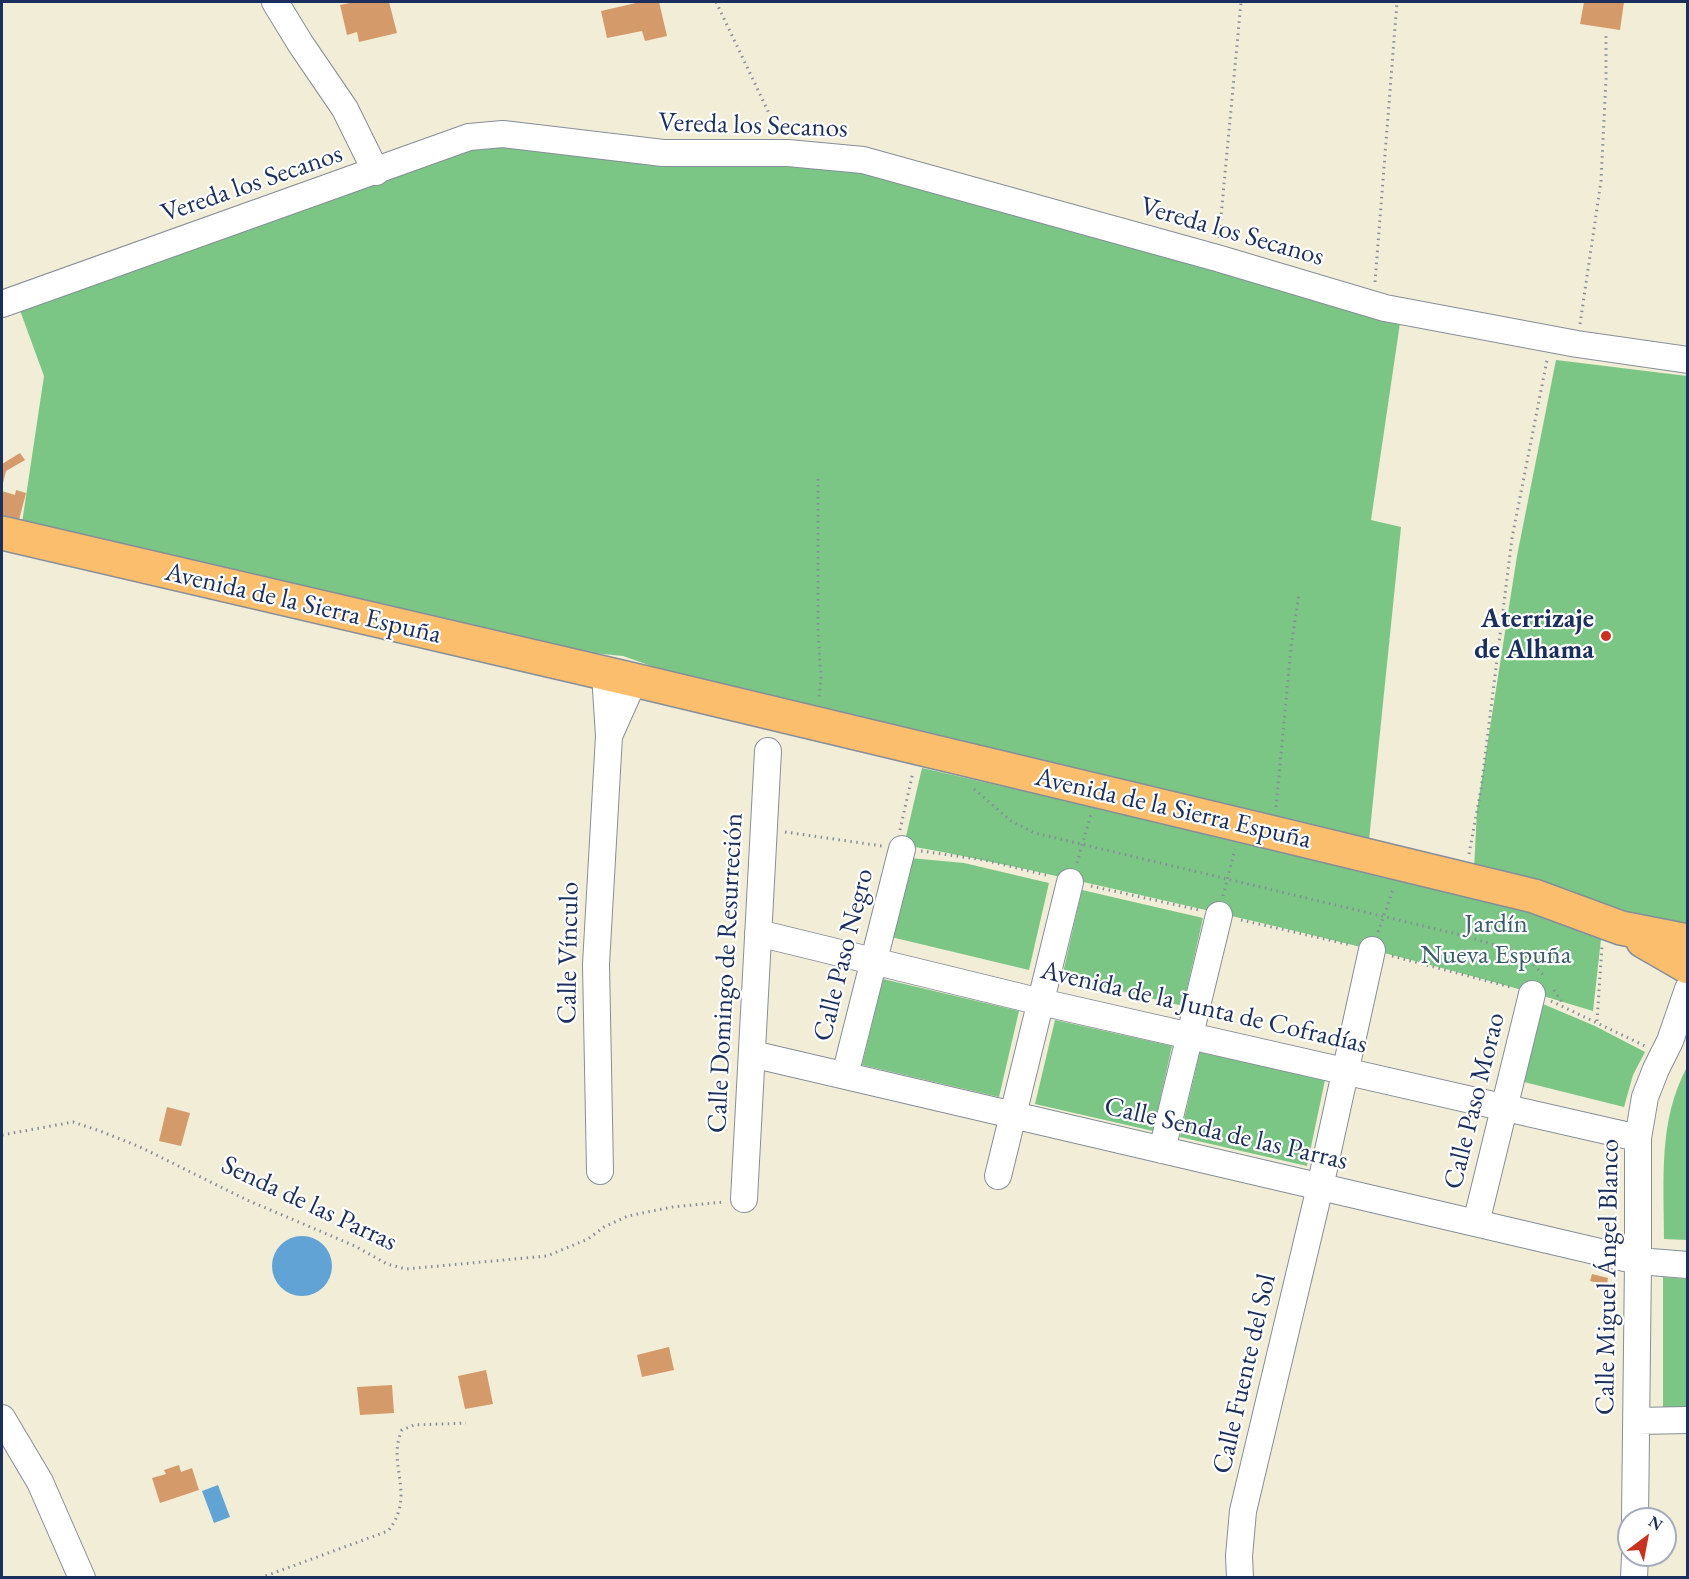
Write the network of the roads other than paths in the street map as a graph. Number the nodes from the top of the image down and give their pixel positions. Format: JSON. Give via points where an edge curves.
{"nodes":[{"id":1,"x":275,"y":2,"type":"edge"},
{"id":2,"x":376,"y":172,"type":"junction"},
{"id":3,"x":2,"y":304,"type":"edge"},
{"id":4,"x":1688,"y":360,"type":"edge"},
{"id":5,"x":2,"y":533,"type":"edge"},
{"id":6,"x":620,"y":677,"type":"junction"},
{"id":7,"x":768,"y":751,"type":"dead end"},
{"id":8,"x":899,"y":848,"type":"road end"},
{"id":9,"x":1070,"y":882,"type":"road end"},
{"id":10,"x":1219,"y":915,"type":"road end"},
{"id":11,"x":758,"y":933,"type":"junction"},
{"id":12,"x":1612,"y":933,"type":"junction"},
{"id":13,"x":1688,"y":941,"type":"edge"},
{"id":14,"x":1372,"y":950,"type":"road end"},
{"id":15,"x":873,"y":961,"type":"junction"},
{"id":16,"x":1688,"y":967,"type":"edge"},
{"id":17,"x":1544,"y":988,"type":"road end"},
{"id":18,"x":1688,"y":989,"type":"edge"},
{"id":19,"x":1041,"y":1002,"type":"junction"},
{"id":20,"x":1189,"y":1036,"type":"junction"},
{"id":21,"x":1673,"y":1040,"type":"edge"},
{"id":22,"x":752,"y":1054,"type":"junction"},
{"id":23,"x":1345,"y":1071,"type":"junction"},
{"id":24,"x":845,"y":1076,"type":"junction"},
{"id":25,"x":1504,"y":1108,"type":"junction"},
{"id":26,"x":1014,"y":1115,"type":"junction"},
{"id":27,"x":1638,"y":1138,"type":"junction"},
{"id":28,"x":1162,"y":1150,"type":"junction"},
{"id":29,"x":600,"y":1171,"type":"dead end"},
{"id":30,"x":998,"y":1176,"type":"dead end"},
{"id":31,"x":1320,"y":1187,"type":"junction"},
{"id":32,"x":744,"y":1199,"type":"road end"},
{"id":33,"x":1476,"y":1223,"type":"junction"},
{"id":34,"x":1638,"y":1261,"type":"junction"},
{"id":35,"x":1688,"y":1265,"type":"edge"},
{"id":36,"x":2,"y":1418,"type":"edge"},
{"id":37,"x":1688,"y":1420,"type":"edge"},
{"id":38,"x":1636,"y":1421,"type":"junction"},
{"id":39,"x":1635,"y":1507,"type":"edge"},
{"id":40,"x":82,"y":1578,"type":"edge"},
{"id":41,"x":1240,"y":1578,"type":"edge"}],
"edges":[{"from":1,"to":2,"type":"street","via":[[345,110]]},
{"from":2,"to":3,"type":"street","name":"Vereda los Secanos"},
{"from":2,"to":4,"type":"street","name":"Vereda los Secanos","via":[[469,137],[503,134],[663,153],[788,153],[863,160],[1374,305],[1577,344]]},
{"from":5,"to":6,"type":"main road","name":"Avenida de la Sierra Espuña"},
{"from":6,"to":12,"type":"main road","name":"Avenida de la Sierra Espuña","via":[[607,667],[618,663],[643,669],[722,701],[1534,896]]},
{"from":6,"to":29,"type":"street","name":"Calle Vínculo","via":[[609,736],[596,964]]},
{"from":7,"to":11,"type":"street","name":"Calle Domingo de Resurreción"},
{"from":8,"to":15,"type":"street","name":"Calle Paso Negro"},
{"from":9,"to":19,"type":"street"},
{"from":10,"to":20,"type":"street"},
{"from":11,"to":15,"type":"street","name":"Avenida de la Junta de Cofradías"},
{"from":11,"to":22,"type":"street","name":"Calle Domingo de Resurreción"},
{"from":12,"to":13,"type":"main road","name":"Avenida de la Sierra Espuña"},
{"from":12,"to":16,"type":"main road","name":"Avenida de la Sierra Espuña"},
{"from":14,"to":23,"type":"street","name":"Calle Fuente del Sol"},
{"from":15,"to":19,"type":"street","name":"Avenida de la Junta de Cofradías"},
{"from":15,"to":24,"type":"street","name":"Calle Paso Negro"},
{"from":17,"to":25,"type":"street","name":"Calle Paso Morao"},
{"from":18,"to":21,"type":"street","name":"Calle Miguel Ángel Blanco"},
{"from":19,"to":20,"type":"street","name":"Avenida de la Junta de Cofradías"},
{"from":19,"to":26,"type":"street"},
{"from":20,"to":23,"type":"street","name":"Avenida de la Junta de Cofradías"},
{"from":20,"to":28,"type":"street"},
{"from":21,"to":27,"type":"street","name":"Calle Miguel Ángel Blanco","via":[[1645,1097]]},
{"from":22,"to":24,"type":"street","name":"Calle Senda de las Parras"},
{"from":22,"to":32,"type":"street","name":"Calle Domingo de Resurreción"},
{"from":23,"to":25,"type":"street","name":"Avenida de la Junta de Cofradías"},
{"from":23,"to":31,"type":"street","name":"Calle Fuente del Sol"},
{"from":24,"to":26,"type":"street","name":"Calle Senda de las Parras"},
{"from":25,"to":27,"type":"street","name":"Avenida de la Junta de Cofradías"},
{"from":25,"to":33,"type":"street","name":"Calle Paso Morao"},
{"from":26,"to":28,"type":"street","name":"Calle Senda de las Parras"},
{"from":26,"to":30,"type":"street"},
{"from":27,"to":34,"type":"street","name":"Calle Miguel Ángel Blanco"},
{"from":28,"to":31,"type":"street","name":"Calle Senda de las Parras"},
{"from":31,"to":33,"type":"street","name":"Calle Senda de las Parras"},
{"from":31,"to":41,"type":"street","name":"Calle Fuente del Sol","via":[[1243,1511]]},
{"from":33,"to":34,"type":"street","name":"Calle Senda de las Parras"},
{"from":34,"to":35,"type":"street","name":"Calle Senda de las Parras"},
{"from":34,"to":38,"type":"street","name":"Calle Miguel Ángel Blanco"},
{"from":36,"to":40,"type":"street","via":[[40,1482]]},
{"from":37,"to":38,"type":"street"},
{"from":38,"to":39,"type":"street","name":"Calle Miguel Ángel Blanco"}]}
